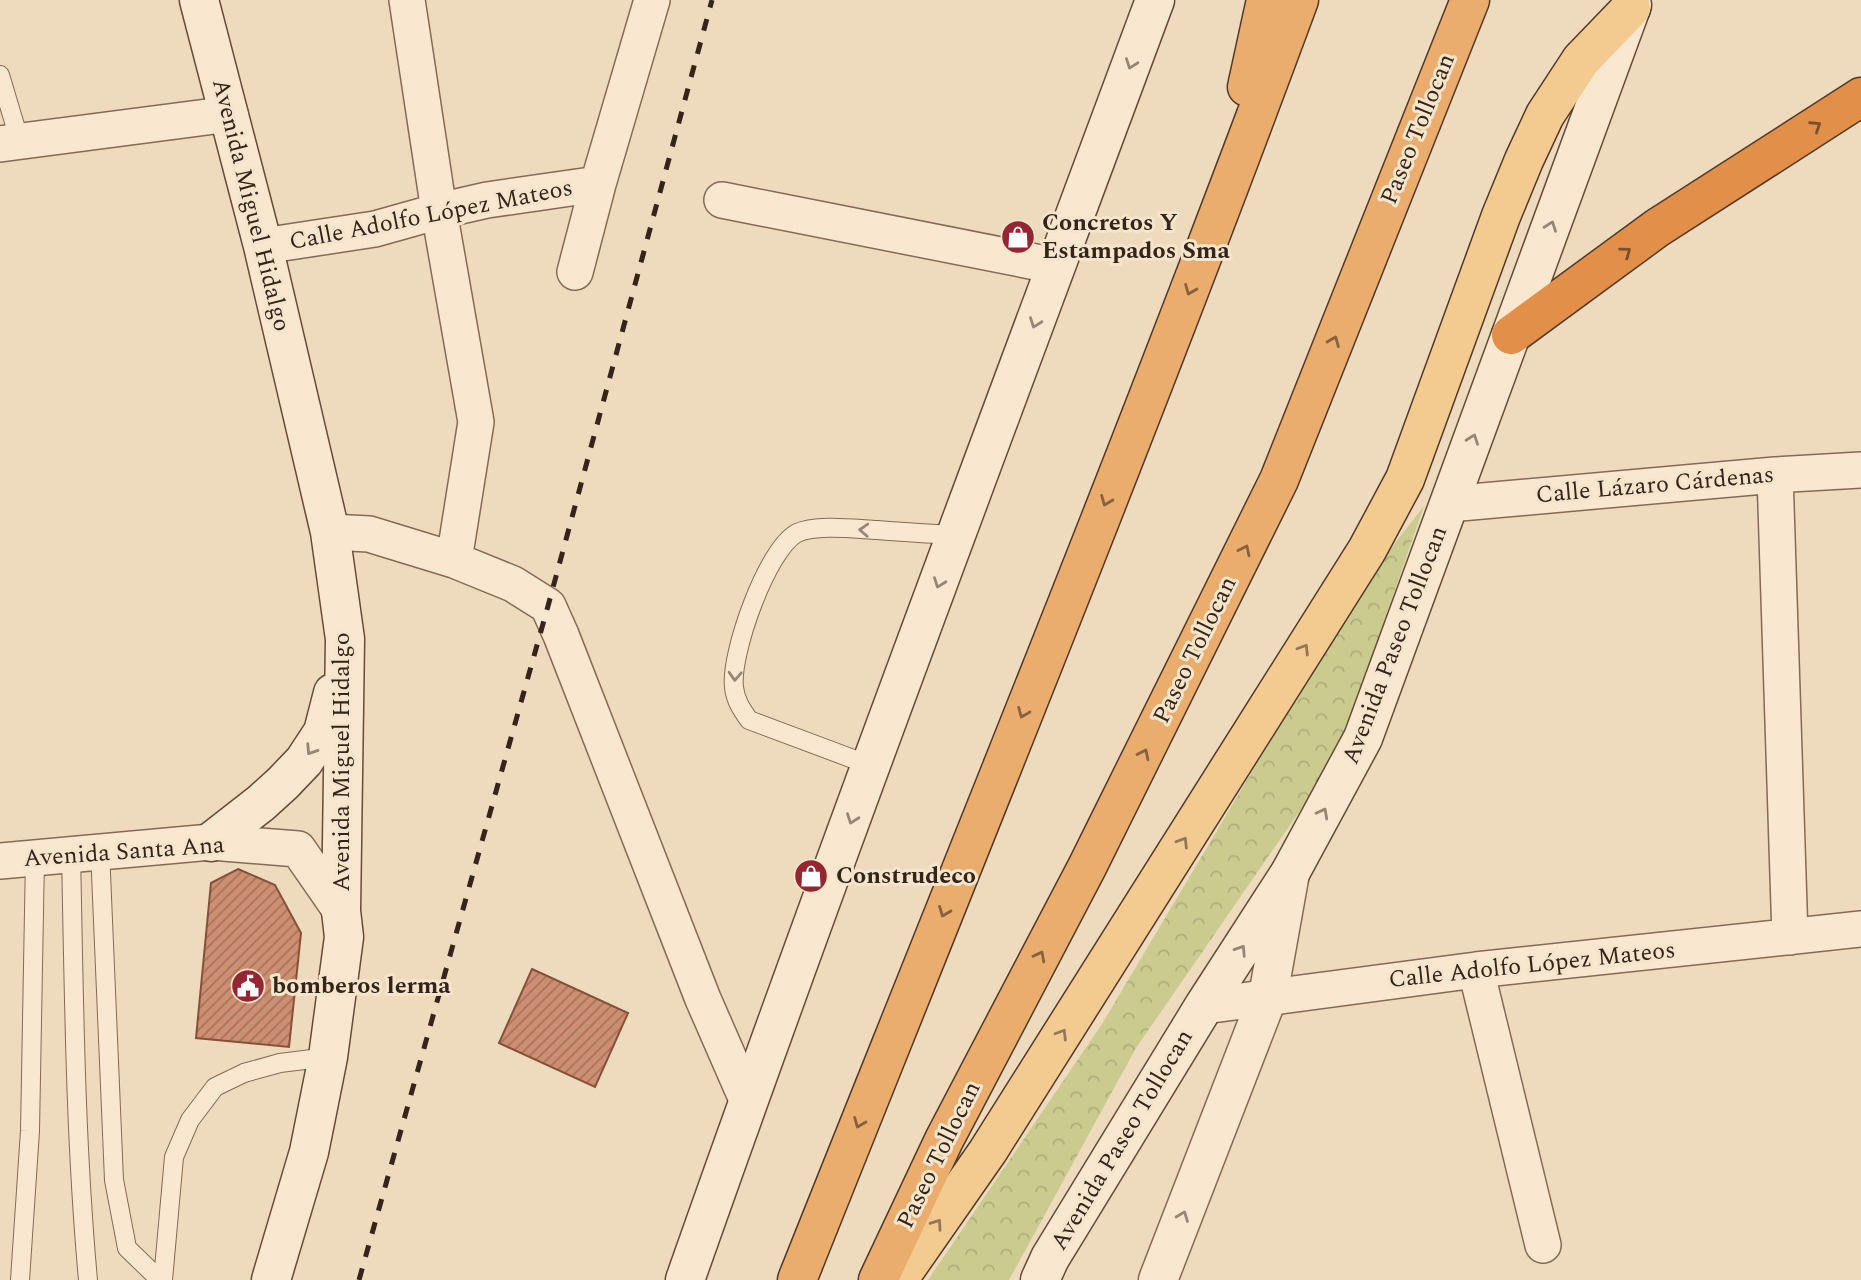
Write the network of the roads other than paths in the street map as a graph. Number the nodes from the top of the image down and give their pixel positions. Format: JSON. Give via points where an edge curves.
{"nodes":[{"id":1,"x":199,"y":0,"type":"edge"},
{"id":2,"x":407,"y":0,"type":"edge"},
{"id":3,"x":652,"y":0,"type":"edge"},
{"id":4,"x":1155,"y":0,"type":"edge"},
{"id":5,"x":1266,"y":0,"type":"edge"},
{"id":6,"x":1299,"y":0,"type":"edge"},
{"id":7,"x":1470,"y":0,"type":"edge"},
{"id":8,"x":1632,"y":4,"type":"edge"},
{"id":9,"x":0,"y":75,"type":"edge"},
{"id":10,"x":1861,"y":97,"type":"edge"},
{"id":11,"x":230,"y":114,"type":"junction"},
{"id":12,"x":10,"y":143,"type":"edge"},
{"id":13,"x":598,"y":184,"type":"junction"},
{"id":14,"x":722,"y":200,"type":"dead end"},
{"id":15,"x":1224,"y":203,"type":"junction"},
{"id":16,"x":439,"y":211,"type":"junction"},
{"id":17,"x":263,"y":246,"type":"junction"},
{"id":18,"x":1056,"y":265,"type":"junction"},
{"id":19,"x":575,"y":272,"type":"dead end"},
{"id":20,"x":1511,"y":335,"type":"junction"},
{"id":21,"x":1861,"y":470,"type":"edge"},
{"id":22,"x":1775,"y":475,"type":"junction"},
{"id":23,"x":1449,"y":504,"type":"junction"},
{"id":24,"x":330,"y":532,"type":"junction"},
{"id":25,"x":957,"y":535,"type":"junction"},
{"id":26,"x":454,"y":560,"type":"junction"},
{"id":27,"x":345,"y":639,"type":"junction"},
{"id":28,"x":872,"y":766,"type":"junction"},
{"id":29,"x":211,"y":842,"type":"junction"},
{"id":30,"x":86,"y":852,"type":"junction"},
{"id":31,"x":35,"y":857,"type":"junction"},
{"id":32,"x":0,"y":861,"type":"edge"},
{"id":33,"x":1290,"y":873,"type":"junction"},
{"id":34,"x":341,"y":911,"type":"junction"},
{"id":35,"x":1861,"y":929,"type":"edge"},
{"id":36,"x":1790,"y":937,"type":"junction"},
{"id":37,"x":1476,"y":970,"type":"junction"},
{"id":38,"x":1268,"y":996,"type":"junction"},
{"id":39,"x":1204,"y":1006,"type":"junction"},
{"id":40,"x":328,"y":1057,"type":"junction"},
{"id":41,"x":748,"y":1102,"type":"junction"},
{"id":42,"x":1543,"y":1245,"type":"dead end"},
{"id":43,"x":20,"y":1280,"type":"edge"},
{"id":44,"x":88,"y":1280,"type":"edge"},
{"id":45,"x":162,"y":1280,"type":"edge"},
{"id":46,"x":271,"y":1280,"type":"edge"},
{"id":47,"x":685,"y":1280,"type":"edge"},
{"id":48,"x":797,"y":1280,"type":"edge"},
{"id":49,"x":878,"y":1280,"type":"edge"},
{"id":50,"x":898,"y":1280,"type":"edge"},
{"id":51,"x":1040,"y":1280,"type":"edge"},
{"id":52,"x":1158,"y":1280,"type":"edge"}],
"edges":[{"from":1,"to":11,"type":"main road","name":"Avenida Miguel Hidalgo"},
{"from":2,"to":16,"type":"street"},
{"from":3,"to":13,"type":"street"},
{"from":4,"to":18,"type":"main road","one_way":true},
{"from":5,"to":15,"type":"highway"},
{"from":6,"to":15,"type":"highway"},
{"from":49,"to":7,"type":"highway","name":"Paseo Tollocan","one_way":true,"via":[[944,1140],[1087,867],[1279,480]]},
{"from":20,"to":8,"type":"main road","name":"Avenida Paseo Tollocan","one_way":true},
{"from":50,"to":8,"type":"main road","one_way":true,"via":[[988,1151],[1367,550],[1405,479],[1501,216],[1545,114],[1581,60]]},
{"from":9,"to":12,"type":"lane"},
{"from":20,"to":10,"type":"highway","one_way":true,"via":[[1657,228]]},
{"from":11,"to":12,"type":"street"},
{"from":11,"to":17,"type":"main road","name":"Avenida Miguel Hidalgo"},
{"from":13,"to":16,"type":"street","name":"Calle Adolfo López Mateos"},
{"from":13,"to":19,"type":"street"},
{"from":14,"to":18,"type":"street"},
{"from":15,"to":48,"type":"highway","one_way":true},
{"from":16,"to":17,"type":"street","name":"Calle Adolfo López Mateos","via":[[374,229]]},
{"from":16,"to":26,"type":"street","via":[[476,422]]},
{"from":17,"to":24,"type":"main road","name":"Avenida Miguel Hidalgo"},
{"from":18,"to":25,"type":"main road","one_way":true},
{"from":23,"to":20,"type":"main road","name":"Avenida Paseo Tollocan","one_way":true},
{"from":21,"to":22,"type":"street","name":"Calle Lázaro Cárdenas"},
{"from":22,"to":23,"type":"street","name":"Calle Lázaro Cárdenas"},
{"from":22,"to":36,"type":"street"},
{"from":33,"to":23,"type":"main road","name":"Avenida Paseo Tollocan","one_way":true,"via":[[1363,738]]},
{"from":24,"to":26,"type":"street","via":[[369,534]]},
{"from":24,"to":27,"type":"main road","name":"Avenida Miguel Hidalgo"},
{"from":25,"to":28,"type":"main road","one_way":true},
{"from":25,"to":28,"type":"lane","one_way":true,"via":[[824,527],[797,533],[779,550],[754,597],[734,670],[738,704],[749,720]]},
{"from":26,"to":41,"type":"street","via":[[513,584],[548,606],[702,999]]},
{"from":27,"to":29,"type":"main road","one_way":true,"via":[[323,732],[311,751],[283,783]]},
{"from":27,"to":34,"type":"main road","name":"Avenida Miguel Hidalgo"},
{"from":28,"to":41,"type":"main road","one_way":true},
{"from":29,"to":30,"type":"street","name":"Avenida Santa Ana"},
{"from":29,"to":34,"type":"street","name":"Avenida Santa Ana","via":[[298,849]]},
{"from":30,"to":31,"type":"street","name":"Avenida Santa Ana"},
{"from":30,"to":44,"type":"lane","via":[[75,1073]]},
{"from":30,"to":45,"type":"lane","via":[[114,1180],[127,1248]]},
{"from":31,"to":32,"type":"street","name":"Avenida Santa Ana"},
{"from":31,"to":43,"type":"lane","via":[[30,1131]]},
{"from":33,"to":38,"type":"main road"},
{"from":39,"to":33,"type":"main road","name":"Avenida Paseo Tollocan","one_way":true},
{"from":34,"to":40,"type":"main road","name":"Avenida Miguel Hidalgo","via":[[344,937]]},
{"from":35,"to":36,"type":"street","name":"Calle Adolfo López Mateos"},
{"from":36,"to":37,"type":"street","name":"Calle Adolfo López Mateos"},
{"from":37,"to":38,"type":"street","name":"Calle Adolfo López Mateos"},
{"from":37,"to":42,"type":"street"},
{"from":38,"to":39,"type":"street","name":"Calle Adolfo López Mateos"},
{"from":52,"to":38,"type":"main road","one_way":true},
{"from":39,"to":51,"type":"main road","name":"Avenida Paseo Tollocan"},
{"from":40,"to":45,"type":"lane","via":[[244,1073],[215,1087],[206,1098],[190,1120],[174,1157]]},
{"from":40,"to":46,"type":"main road","name":"Avenida Miguel Hidalgo","via":[[309,1152]]},
{"from":41,"to":47,"type":"main road"}]}
